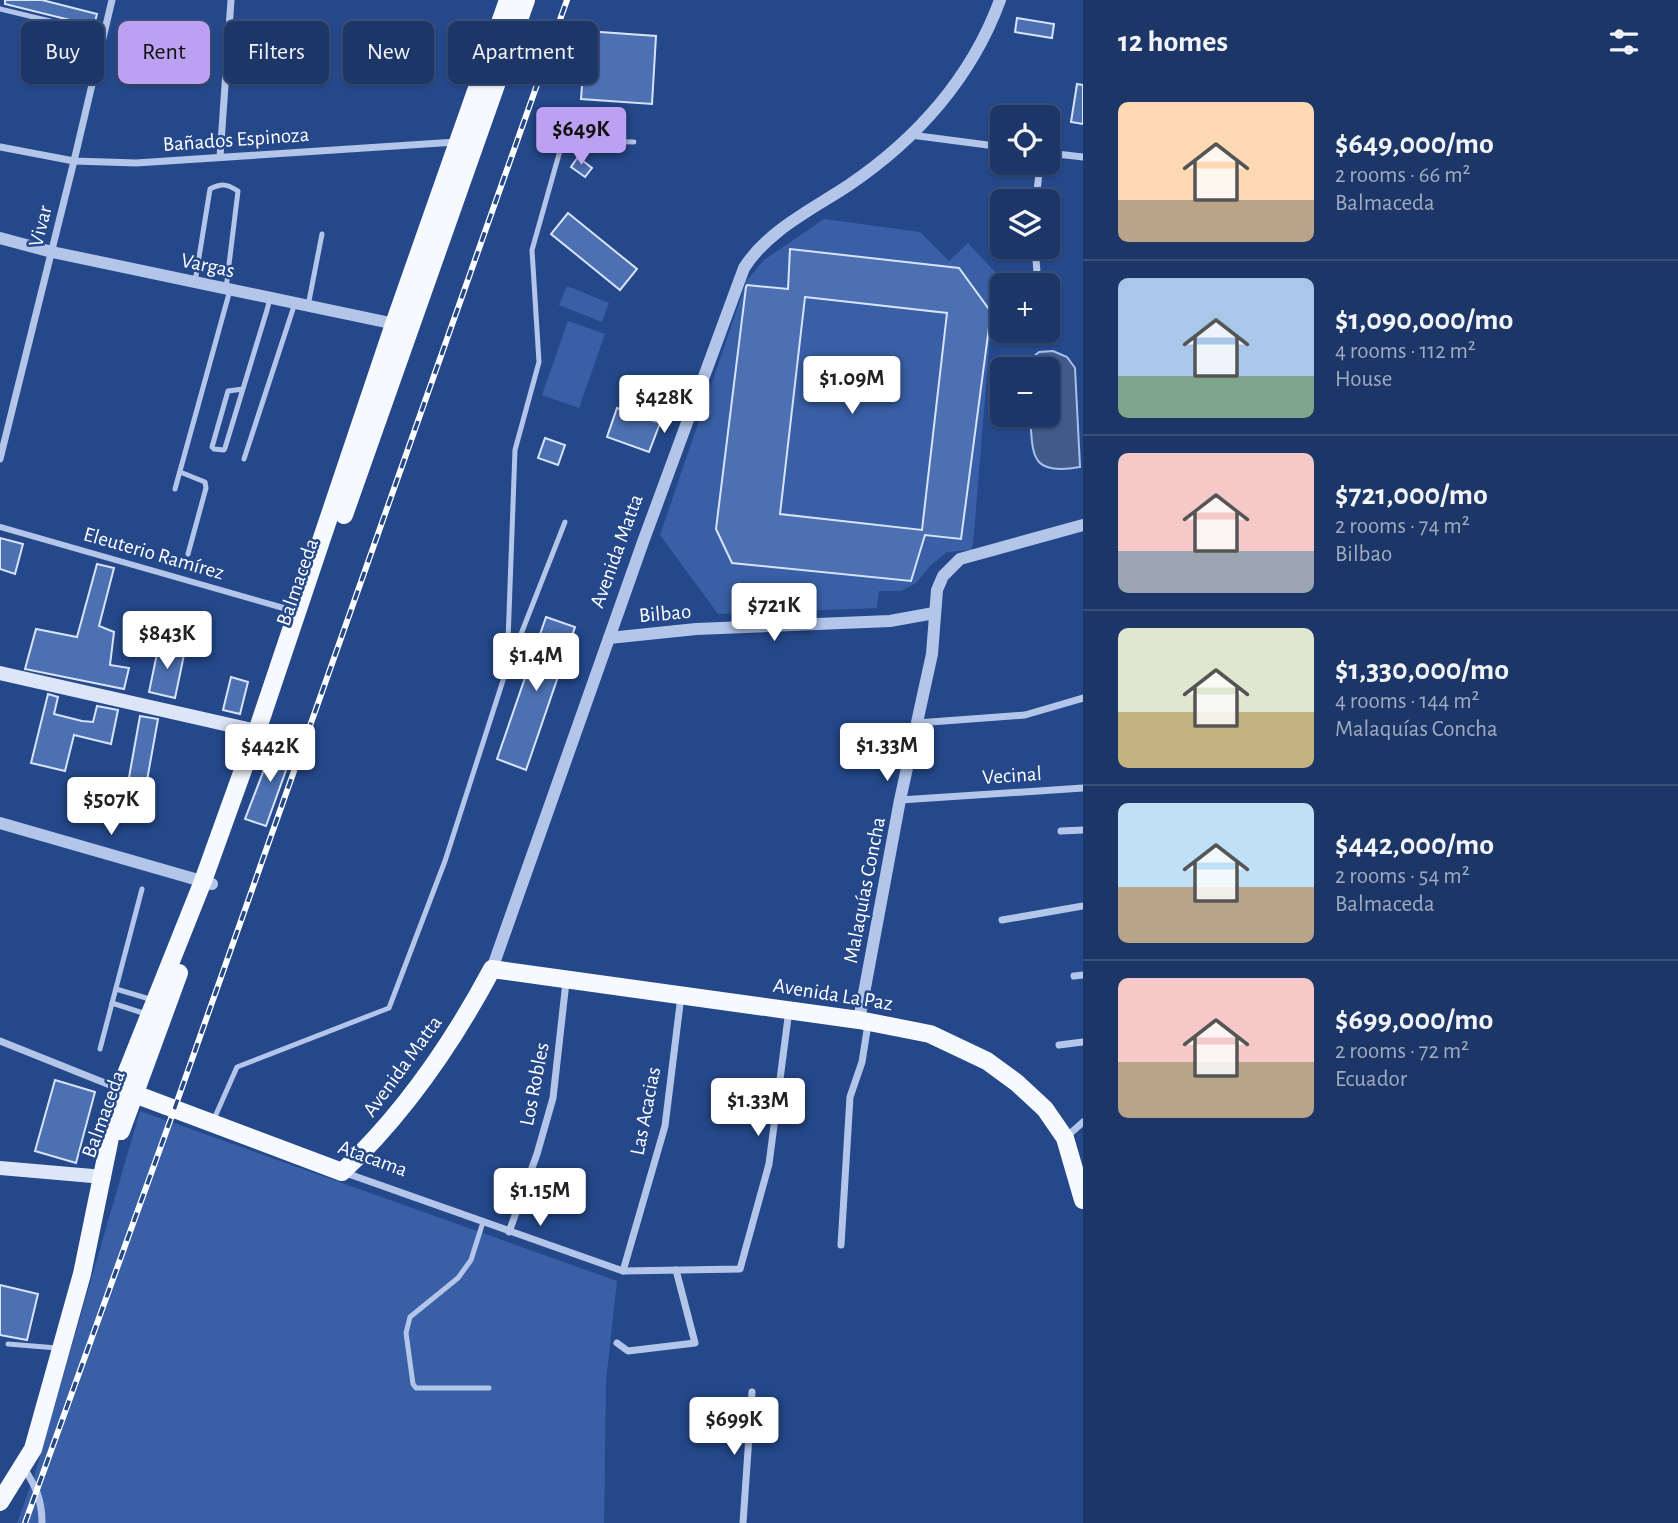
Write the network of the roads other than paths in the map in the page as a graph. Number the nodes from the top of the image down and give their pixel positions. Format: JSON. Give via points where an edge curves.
{"nodes":[{"id":1,"x":112,"y":0,"type":"edge"},
{"id":2,"x":231,"y":0,"type":"edge"},
{"id":3,"x":508,"y":0,"type":"edge"},
{"id":4,"x":526,"y":0,"type":"edge"},
{"id":5,"x":1000,"y":0,"type":"edge"},
{"id":6,"x":0,"y":9,"type":"edge"},
{"id":7,"x":50,"y":21,"type":"edge"},
{"id":8,"x":104,"y":34,"type":"edge"},
{"id":9,"x":92,"y":84,"type":"edge"},
{"id":10,"x":911,"y":135,"type":"junction"},
{"id":11,"x":466,"y":141,"type":"junction"},
{"id":12,"x":634,"y":142,"type":"dead end"},
{"id":13,"x":990,"y":145,"type":"edge"},
{"id":14,"x":0,"y":147,"type":"edge"},
{"id":15,"x":1060,"y":155,"type":"edge"},
{"id":16,"x":220,"y":158,"type":"junction"},
{"id":17,"x":1083,"y":158,"type":"edge"},
{"id":18,"x":74,"y":161,"type":"junction"},
{"id":19,"x":322,"y":234,"type":"dead end"},
{"id":20,"x":0,"y":238,"type":"edge"},
{"id":21,"x":52,"y":252,"type":"junction"},
{"id":22,"x":195,"y":282,"type":"junction"},
{"id":23,"x":228,"y":289,"type":"junction"},
{"id":24,"x":270,"y":298,"type":"junction"},
{"id":25,"x":301,"y":305,"type":"junction"},
{"id":26,"x":402,"y":326,"type":"junction"},
{"id":27,"x":243,"y":389,"type":"junction"},
{"id":28,"x":0,"y":459,"type":"edge"},
{"id":29,"x":244,"y":460,"type":"dead end"},
{"id":30,"x":180,"y":472,"type":"junction"},
{"id":31,"x":175,"y":489,"type":"dead end"},
{"id":32,"x":565,"y":522,"type":"dead end"},
{"id":33,"x":1083,"y":524,"type":"edge"},
{"id":34,"x":0,"y":527,"type":"edge"},
{"id":35,"x":188,"y":554,"type":"dead end"},
{"id":36,"x":299,"y":612,"type":"junction"},
{"id":37,"x":934,"y":613,"type":"junction"},
{"id":38,"x":608,"y":638,"type":"junction"},
{"id":39,"x":507,"y":668,"type":"junction"},
{"id":40,"x":0,"y":673,"type":"edge"},
{"id":41,"x":1083,"y":698,"type":"edge"},
{"id":42,"x":916,"y":723,"type":"junction"},
{"id":43,"x":263,"y":732,"type":"junction"},
{"id":44,"x":1083,"y":788,"type":"edge"},
{"id":45,"x":900,"y":800,"type":"junction"},
{"id":46,"x":0,"y":822,"type":"edge"},
{"id":47,"x":1083,"y":830,"type":"edge"},
{"id":48,"x":1061,"y":831,"type":"dead end"},
{"id":49,"x":207,"y":883,"type":"junction"},
{"id":50,"x":142,"y":889,"type":"dead end"},
{"id":51,"x":1083,"y":906,"type":"edge"},
{"id":52,"x":1002,"y":920,"type":"dead end"},
{"id":53,"x":492,"y":969,"type":"junction"},
{"id":54,"x":1083,"y":975,"type":"edge"},
{"id":55,"x":1074,"y":976,"type":"dead end"},
{"id":56,"x":567,"y":980,"type":"junction"},
{"id":57,"x":116,"y":989,"type":"junction"},
{"id":58,"x":681,"y":996,"type":"junction"},
{"id":59,"x":112,"y":1003,"type":"junction"},
{"id":60,"x":153,"y":1008,"type":"junction"},
{"id":61,"x":789,"y":1010,"type":"junction"},
{"id":62,"x":864,"y":1021,"type":"junction"},
{"id":63,"x":0,"y":1041,"type":"edge"},
{"id":64,"x":1083,"y":1042,"type":"edge"},
{"id":65,"x":1059,"y":1045,"type":"dead end"},
{"id":66,"x":100,"y":1049,"type":"dead end"},
{"id":67,"x":127,"y":1092,"type":"junction"},
{"id":68,"x":213,"y":1122,"type":"junction"},
{"id":69,"x":1083,"y":1122,"type":"edge"},
{"id":70,"x":1065,"y":1138,"type":"junction"},
{"id":71,"x":1077,"y":1158,"type":"edge"},
{"id":72,"x":0,"y":1168,"type":"edge"},
{"id":73,"x":342,"y":1172,"type":"junction"},
{"id":74,"x":104,"y":1177,"type":"junction"},
{"id":75,"x":1083,"y":1197,"type":"edge"},
{"id":76,"x":483,"y":1222,"type":"junction"},
{"id":77,"x":509,"y":1232,"type":"junction"},
{"id":78,"x":841,"y":1245,"type":"dead end"},
{"id":79,"x":676,"y":1270,"type":"junction"},
{"id":80,"x":622,"y":1271,"type":"junction"},
{"id":81,"x":617,"y":1343,"type":"dead end"},
{"id":82,"x":8,"y":1344,"type":"dead end"},
{"id":83,"x":61,"y":1348,"type":"junction"},
{"id":84,"x":489,"y":1388,"type":"dead end"},
{"id":85,"x":752,"y":1392,"type":"dead end"},
{"id":86,"x":23,"y":1466,"type":"junction"},
{"id":87,"x":0,"y":1502,"type":"edge"},
{"id":88,"x":42,"y":1523,"type":"edge"},
{"id":89,"x":744,"y":1523,"type":"edge"}],
"edges":[{"from":1,"to":8,"type":"street","name":"Vivar"},
{"from":2,"to":16,"type":"street"},
{"from":3,"to":11,"type":"main road","name":"Balmaceda"},
{"from":4,"to":11,"type":"main road","name":"Balmaceda"},
{"from":5,"to":10,"type":"street","name":"Avenida Matta","via":[[965,72]]},
{"from":6,"to":7,"type":"lane"},
{"from":9,"to":18,"type":"street","name":"Vivar"},
{"from":10,"to":13,"type":"street"},
{"from":10,"to":38,"type":"street","name":"Avenida Matta","via":[[853,182],[765,242],[744,268]]},
{"from":11,"to":16,"type":"street","name":"Bañados Espinoza"},
{"from":11,"to":26,"type":"main road","name":"Balmaceda"},
{"from":12,"to":39,"type":"lane","via":[[563,140],[532,250],[539,362],[515,450]]},
{"from":14,"to":18,"type":"street","name":"Bañados Espinoza"},
{"from":15,"to":17,"type":"street"},
{"from":16,"to":18,"type":"street","name":"Bañados Espinoza"},
{"from":18,"to":21,"type":"street","name":"Vivar"},
{"from":19,"to":25,"type":"lane"},
{"from":20,"to":21,"type":"street","name":"Vargas"},
{"from":21,"to":22,"type":"street","name":"Vargas"},
{"from":21,"to":28,"type":"street","name":"Vivar"},
{"from":22,"to":23,"type":"street","name":"Vargas"},
{"from":22,"to":23,"type":"lane","via":[[210,189],[229,185],[238,191]]},
{"from":23,"to":24,"type":"street","name":"Vargas"},
{"from":23,"to":30,"type":"lane"},
{"from":24,"to":25,"type":"street","name":"Vargas"},
{"from":24,"to":27,"type":"lane"},
{"from":25,"to":26,"type":"street","name":"Vargas"},
{"from":25,"to":29,"type":"lane"},
{"from":26,"to":36,"type":"main road","name":"Balmaceda"},
{"from":26,"to":43,"type":"main road","name":"Balmaceda"},
{"from":27,"to":27,"type":"lane","via":[[225,448],[214,449],[228,391]]},
{"from":30,"to":31,"type":"lane"},
{"from":30,"to":35,"type":"lane","via":[[205,482],[206,488]]},
{"from":32,"to":39,"type":"lane"},
{"from":33,"to":37,"type":"street","name":"Malaquías Concha","via":[[960,559],[943,576]]},
{"from":34,"to":36,"type":"street","name":"Eleuterio Ramírez"},
{"from":36,"to":43,"type":"main road","name":"Balmaceda"},
{"from":37,"to":38,"type":"street","name":"Bilbao","via":[[890,621],[696,629]]},
{"from":37,"to":42,"type":"street","name":"Malaquías Concha","via":[[932,654]]},
{"from":38,"to":53,"type":"street","name":"Avenida Matta"},
{"from":39,"to":68,"type":"lane","via":[[445,861],[389,1008],[237,1067]]},
{"from":40,"to":43,"type":"main road"},
{"from":41,"to":42,"type":"street","via":[[1025,715]]},
{"from":42,"to":45,"type":"street","name":"Malaquías Concha"},
{"from":43,"to":49,"type":"main road","name":"Balmaceda"},
{"from":44,"to":45,"type":"street","name":"Vecinal"},
{"from":45,"to":62,"type":"street","name":"Malaquías Concha"},
{"from":46,"to":49,"type":"street"},
{"from":47,"to":48,"type":"street"},
{"from":49,"to":60,"type":"main road","name":"Balmaceda"},
{"from":49,"to":67,"type":"main road","name":"Balmaceda"},
{"from":50,"to":57,"type":"lane"},
{"from":51,"to":52,"type":"street"},
{"from":53,"to":56,"type":"main road","name":"Avenida La Paz"},
{"from":53,"to":73,"type":"main road","name":"Avenida Matta","via":[[443,1052],[391,1122]]},
{"from":54,"to":55,"type":"street"},
{"from":56,"to":58,"type":"main road","name":"Avenida La Paz"},
{"from":56,"to":77,"type":"street","name":"Los Robles","via":[[553,1098]]},
{"from":57,"to":59,"type":"lane"},
{"from":57,"to":60,"type":"lane"},
{"from":58,"to":61,"type":"main road","name":"Avenida La Paz"},
{"from":58,"to":80,"type":"street","name":"Las Acacias","via":[[665,1126]]},
{"from":59,"to":60,"type":"lane"},
{"from":59,"to":66,"type":"lane"},
{"from":60,"to":67,"type":"main road","name":"Balmaceda"},
{"from":61,"to":62,"type":"main road","name":"Avenida La Paz"},
{"from":61,"to":79,"type":"street","name":"Atacama","via":[[769,1164],[740,1269]]},
{"from":62,"to":70,"type":"main road","name":"Avenida La Paz","via":[[930,1034],[987,1060],[1045,1109]]},
{"from":62,"to":78,"type":"street","via":[[862,1062],[850,1097]]},
{"from":63,"to":67,"type":"street","name":"Atacama"},
{"from":64,"to":65,"type":"street"},
{"from":67,"to":68,"type":"main road","name":"Atacama"},
{"from":67,"to":74,"type":"main road","name":"Balmaceda"},
{"from":68,"to":73,"type":"main road","name":"Atacama"},
{"from":69,"to":70,"type":"street"},
{"from":70,"to":71,"type":"main road","name":"Avenida La Paz"},
{"from":71,"to":75,"type":"main road","name":"Avenida La Paz"},
{"from":72,"to":74,"type":"main road"},
{"from":73,"to":76,"type":"street","name":"Atacama"},
{"from":74,"to":83,"type":"main road","name":"Balmaceda"},
{"from":76,"to":77,"type":"street","name":"Atacama"},
{"from":76,"to":84,"type":"lane","via":[[471,1260],[458,1278],[410,1317],[405,1333],[416,1388]]},
{"from":77,"to":80,"type":"street","name":"Atacama"},
{"from":79,"to":80,"type":"street","name":"Atacama"},
{"from":79,"to":81,"type":"street","via":[[695,1343],[628,1351]]},
{"from":82,"to":83,"type":"lane"},
{"from":83,"to":86,"type":"main road","name":"Balmaceda","via":[[33,1449]]},
{"from":85,"to":89,"type":"street"},
{"from":86,"to":87,"type":"main road","name":"Balmaceda"},
{"from":86,"to":88,"type":"street","via":[[36,1487]]}]}
